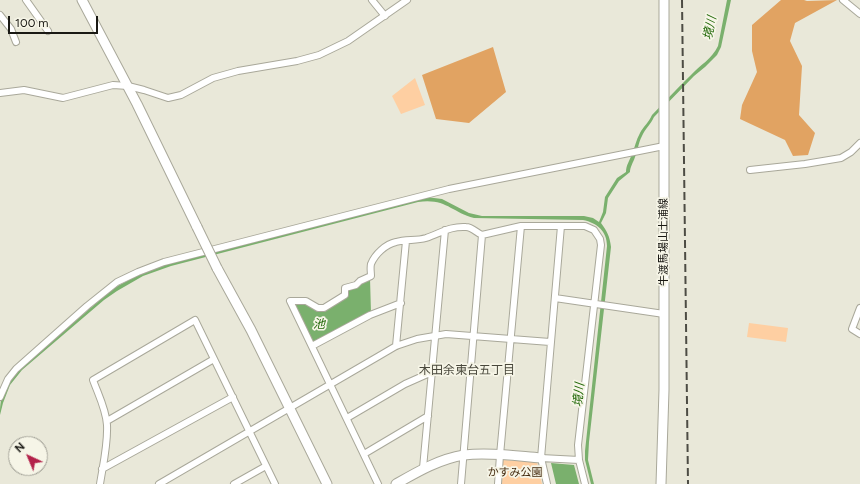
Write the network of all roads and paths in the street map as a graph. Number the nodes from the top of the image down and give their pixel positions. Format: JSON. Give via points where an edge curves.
{"nodes":[{"id":1,"x":26,"y":0,"type":"edge"},
{"id":2,"x":82,"y":0,"type":"edge"},
{"id":3,"x":372,"y":0,"type":"edge"},
{"id":4,"x":407,"y":0,"type":"edge"},
{"id":5,"x":664,"y":0,"type":"edge"},
{"id":6,"x":843,"y":0,"type":"edge"},
{"id":7,"x":860,"y":14,"type":"edge"},
{"id":8,"x":0,"y":15,"type":"edge"},
{"id":9,"x":385,"y":16,"type":"junction"},
{"id":10,"x":48,"y":31,"type":"dead end"},
{"id":11,"x":16,"y":42,"type":"dead end"},
{"id":12,"x":128,"y":86,"type":"junction"},
{"id":13,"x":0,"y":93,"type":"edge"},
{"id":14,"x":860,"y":143,"type":"edge"},
{"id":15,"x":664,"y":146,"type":"junction"},
{"id":16,"x":750,"y":170,"type":"dead end"},
{"id":17,"x":521,"y":226,"type":"junction"},
{"id":18,"x":561,"y":226,"type":"junction"},
{"id":19,"x":445,"y":230,"type":"junction"},
{"id":20,"x":482,"y":235,"type":"junction"},
{"id":21,"x":406,"y":241,"type":"junction"},
{"id":22,"x":555,"y":298,"type":"junction"},
{"id":23,"x":400,"y":303,"type":"junction"},
{"id":24,"x":594,"y":303,"type":"junction"},
{"id":25,"x":860,"y":308,"type":"edge"},
{"id":26,"x":664,"y":314,"type":"junction"},
{"id":27,"x":860,"y":334,"type":"edge"},
{"id":28,"x":436,"y":335,"type":"junction"},
{"id":29,"x":473,"y":335,"type":"junction"},
{"id":30,"x":511,"y":339,"type":"junction"},
{"id":31,"x":550,"y":342,"type":"junction"},
{"id":32,"x":312,"y":346,"type":"junction"},
{"id":33,"x":396,"y":346,"type":"junction"},
{"id":34,"x":214,"y":359,"type":"junction"},
{"id":35,"x":432,"y":372,"type":"junction"},
{"id":36,"x":330,"y":384,"type":"junction"},
{"id":37,"x":0,"y":397,"type":"edge"},
{"id":38,"x":233,"y":398,"type":"junction"},
{"id":39,"x":290,"y":407,"type":"junction"},
{"id":40,"x":428,"y":416,"type":"junction"},
{"id":41,"x":347,"y":418,"type":"junction"},
{"id":42,"x":106,"y":421,"type":"junction"},
{"id":43,"x":249,"y":431,"type":"junction"},
{"id":44,"x":364,"y":454,"type":"junction"},
{"id":45,"x":500,"y":455,"type":"junction"},
{"id":46,"x":463,"y":456,"type":"junction"},
{"id":47,"x":541,"y":458,"type":"junction"},
{"id":48,"x":579,"y":460,"type":"junction"},
{"id":49,"x":266,"y":466,"type":"junction"},
{"id":50,"x":424,"y":468,"type":"junction"},
{"id":51,"x":102,"y":469,"type":"junction"},
{"id":52,"x":100,"y":484,"type":"edge"},
{"id":53,"x":159,"y":484,"type":"edge"},
{"id":54,"x":234,"y":484,"type":"edge"},
{"id":55,"x":275,"y":484,"type":"edge"},
{"id":56,"x":327,"y":484,"type":"edge"},
{"id":57,"x":378,"y":484,"type":"edge"},
{"id":58,"x":396,"y":484,"type":"edge"},
{"id":59,"x":461,"y":484,"type":"edge"},
{"id":60,"x":498,"y":484,"type":"edge"},
{"id":61,"x":547,"y":484,"type":"edge"},
{"id":62,"x":585,"y":484,"type":"edge"},
{"id":63,"x":661,"y":484,"type":"edge"}],
"edges":[{"from":1,"to":10,"type":"street"},
{"from":2,"to":12,"type":"street"},
{"from":3,"to":9,"type":"street"},
{"from":4,"to":9,"type":"street"},
{"from":5,"to":15,"type":"street","name":"牛渡馬場山土浦線"},
{"from":6,"to":7,"type":"street"},
{"from":8,"to":11,"type":"street"},
{"from":9,"to":12,"type":"street","via":[[348,41],[319,55],[213,78],[174,97],[168,98]]},
{"from":12,"to":13,"type":"street","via":[[113,85],[63,98],[24,90]]},
{"from":12,"to":39,"type":"street","bridge":true,"via":[[217,268]]},
{"from":14,"to":16,"type":"street","via":[[841,158]]},
{"from":15,"to":26,"type":"street","name":"牛渡馬場山土浦線"},
{"from":15,"to":37,"type":"street","via":[[449,188],[171,260],[138,272],[117,282],[16,369]]},
{"from":17,"to":18,"type":"street"},
{"from":17,"to":20,"type":"street"},
{"from":17,"to":30,"type":"street"},
{"from":18,"to":22,"type":"street"},
{"from":18,"to":24,"type":"street","via":[[585,226],[594,230],[600,239],[601,251]]},
{"from":19,"to":20,"type":"street","via":[[458,226],[467,227]]},
{"from":19,"to":21,"type":"street","via":[[437,235]]},
{"from":19,"to":28,"type":"street"},
{"from":20,"to":29,"type":"street"},
{"from":21,"to":23,"type":"street"},
{"from":21,"to":32,"type":"street","via":[[394,242],[382,249],[371,265],[371,276],[346,288],[345,295],[324,308],[318,308],[306,301],[290,301]]},
{"from":22,"to":24,"type":"street"},
{"from":22,"to":31,"type":"street"},
{"from":23,"to":32,"type":"street","via":[[370,315]]},
{"from":23,"to":33,"type":"street"},
{"from":24,"to":26,"type":"street"},
{"from":24,"to":48,"type":"street","via":[[578,445]]},
{"from":25,"to":27,"type":"street","via":[[852,328]]},
{"from":26,"to":63,"type":"street","name":"牛渡馬場山土浦線"},
{"from":28,"to":29,"type":"street"},
{"from":28,"to":33,"type":"street"},
{"from":28,"to":35,"type":"street"},
{"from":29,"to":30,"type":"street"},
{"from":29,"to":46,"type":"street"},
{"from":30,"to":31,"type":"street"},
{"from":30,"to":45,"type":"street"},
{"from":31,"to":47,"type":"street"},
{"from":32,"to":36,"type":"street"},
{"from":33,"to":36,"type":"street"},
{"from":34,"to":38,"type":"street"},
{"from":34,"to":42,"type":"street"},
{"from":34,"to":42,"type":"street","via":[[195,320],[93,380]]},
{"from":35,"to":40,"type":"street"},
{"from":35,"to":41,"type":"street","via":[[405,384]]},
{"from":36,"to":39,"type":"street"},
{"from":36,"to":41,"type":"street"},
{"from":38,"to":43,"type":"street"},
{"from":38,"to":51,"type":"street"},
{"from":39,"to":43,"type":"street"},
{"from":39,"to":56,"type":"street"},
{"from":40,"to":44,"type":"street"},
{"from":40,"to":50,"type":"street"},
{"from":41,"to":44,"type":"street"},
{"from":42,"to":51,"type":"street"},
{"from":43,"to":49,"type":"street"},
{"from":43,"to":53,"type":"street"},
{"from":44,"to":57,"type":"street"},
{"from":45,"to":46,"type":"street"},
{"from":45,"to":47,"type":"street"},
{"from":45,"to":60,"type":"street"},
{"from":46,"to":50,"type":"street"},
{"from":46,"to":59,"type":"street"},
{"from":47,"to":48,"type":"street"},
{"from":47,"to":61,"type":"street"},
{"from":48,"to":62,"type":"street"},
{"from":49,"to":54,"type":"street"},
{"from":49,"to":55,"type":"street"},
{"from":50,"to":58,"type":"street"},
{"from":51,"to":52,"type":"street"}]}
